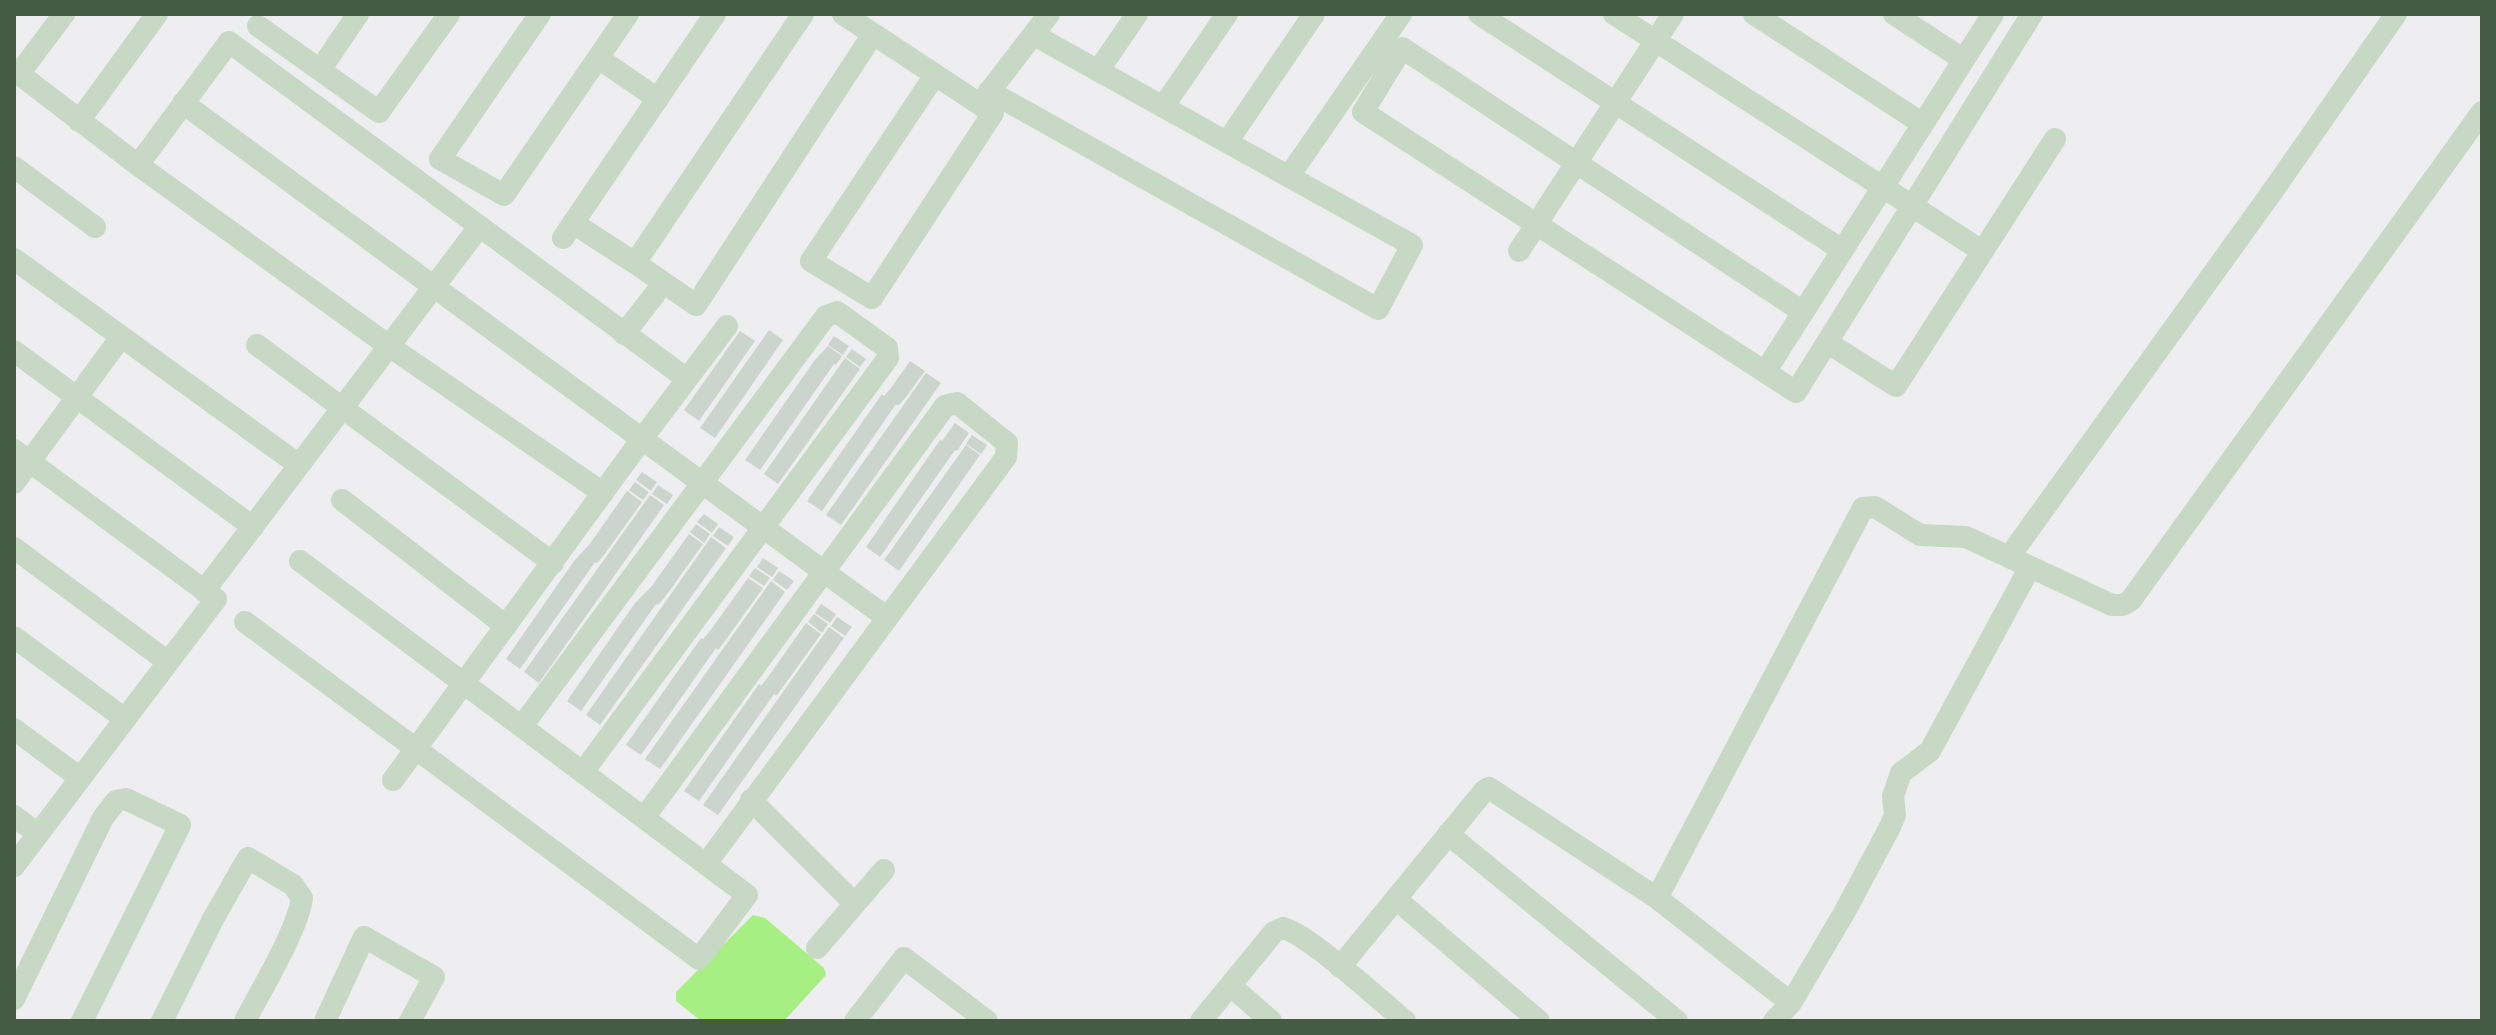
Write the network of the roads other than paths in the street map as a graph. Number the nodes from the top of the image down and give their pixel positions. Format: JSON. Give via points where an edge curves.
{"nodes":[{"id":1,"x":64,"y":14,"type":"edge"},
{"id":2,"x":157,"y":14,"type":"edge"},
{"id":3,"x":358,"y":14,"type":"edge"},
{"id":4,"x":449,"y":14,"type":"edge"},
{"id":5,"x":628,"y":14,"type":"edge"},
{"id":6,"x":715,"y":14,"type":"edge"},
{"id":7,"x":803,"y":14,"type":"edge"},
{"id":8,"x":843,"y":14,"type":"edge"},
{"id":9,"x":1049,"y":14,"type":"edge"},
{"id":10,"x":1137,"y":14,"type":"edge"},
{"id":11,"x":1227,"y":14,"type":"edge"},
{"id":12,"x":1314,"y":14,"type":"edge"},
{"id":13,"x":1401,"y":14,"type":"edge"},
{"id":14,"x":1479,"y":14,"type":"edge"},
{"id":15,"x":1614,"y":14,"type":"edge"},
{"id":16,"x":1673,"y":14,"type":"edge"},
{"id":17,"x":1754,"y":14,"type":"edge"},
{"id":18,"x":1894,"y":14,"type":"edge"},
{"id":19,"x":1993,"y":14,"type":"edge"},
{"id":20,"x":2032,"y":14,"type":"edge"},
{"id":21,"x":2396,"y":14,"type":"edge"},
{"id":22,"x":537,"y":15,"type":"edge"},
{"id":23,"x":258,"y":26,"type":"edge"},
{"id":24,"x":873,"y":34,"type":"junction"},
{"id":25,"x":1034,"y":35,"type":"junction"},
{"id":26,"x":1655,"y":41,"type":"junction"},
{"id":27,"x":598,"y":58,"type":"junction"},
{"id":28,"x":1964,"y":60,"type":"junction"},
{"id":29,"x":320,"y":70,"type":"junction"},
{"id":30,"x":1098,"y":71,"type":"junction"},
{"id":31,"x":17,"y":72,"type":"edge"},
{"id":32,"x":935,"y":75,"type":"junction"},
{"id":33,"x":984,"y":97,"type":"junction"},
{"id":34,"x":658,"y":99,"type":"junction"},
{"id":35,"x":183,"y":103,"type":"junction"},
{"id":36,"x":1615,"y":103,"type":"junction"},
{"id":37,"x":1163,"y":107,"type":"junction"},
{"id":38,"x":2482,"y":112,"type":"edge"},
{"id":39,"x":79,"y":121,"type":"junction"},
{"id":40,"x":1923,"y":124,"type":"junction"},
{"id":41,"x":2055,"y":139,"type":"dead end"},
{"id":42,"x":1227,"y":142,"type":"junction"},
{"id":43,"x":1576,"y":163,"type":"junction"},
{"id":44,"x":138,"y":165,"type":"junction"},
{"id":45,"x":14,"y":167,"type":"edge"},
{"id":46,"x":1289,"y":176,"type":"junction"},
{"id":47,"x":1883,"y":187,"type":"junction"},
{"id":48,"x":1912,"y":206,"type":"junction"},
{"id":49,"x":1537,"y":224,"type":"junction"},
{"id":50,"x":95,"y":227,"type":"dead end"},
{"id":51,"x":479,"y":227,"type":"junction"},
{"id":52,"x":1842,"y":250,"type":"junction"},
{"id":53,"x":1519,"y":251,"type":"dead end"},
{"id":54,"x":1982,"y":251,"type":"junction"},
{"id":55,"x":14,"y":259,"type":"edge"},
{"id":56,"x":635,"y":263,"type":"junction"},
{"id":57,"x":434,"y":287,"type":"junction"},
{"id":58,"x":655,"y":294,"type":"dead end"},
{"id":59,"x":1803,"y":312,"type":"junction"},
{"id":60,"x":727,"y":326,"type":"dead end"},
{"id":61,"x":624,"y":334,"type":"junction"},
{"id":62,"x":121,"y":337,"type":"junction"},
{"id":63,"x":1828,"y":343,"type":"junction"},
{"id":64,"x":257,"y":345,"type":"dead end"},
{"id":65,"x":389,"y":346,"type":"junction"},
{"id":66,"x":14,"y":351,"type":"edge"},
{"id":67,"x":1765,"y":372,"type":"junction"},
{"id":68,"x":687,"y":379,"type":"junction"},
{"id":69,"x":77,"y":397,"type":"junction"},
{"id":70,"x":343,"y":408,"type":"junction"},
{"id":71,"x":642,"y":439,"type":"junction"},
{"id":72,"x":22,"y":456,"type":"edge"},
{"id":73,"x":299,"y":465,"type":"junction"},
{"id":74,"x":701,"y":482,"type":"junction"},
{"id":75,"x":14,"y":483,"type":"edge"},
{"id":76,"x":603,"y":493,"type":"junction"},
{"id":77,"x":342,"y":500,"type":"dead end"},
{"id":78,"x":253,"y":527,"type":"junction"},
{"id":79,"x":763,"y":527,"type":"junction"},
{"id":80,"x":14,"y":548,"type":"edge"},
{"id":81,"x":300,"y":561,"type":"dead end"},
{"id":82,"x":2020,"y":562,"type":"junction"},
{"id":83,"x":553,"y":563,"type":"junction"},
{"id":84,"x":824,"y":572,"type":"junction"},
{"id":85,"x":204,"y":591,"type":"junction"},
{"id":86,"x":886,"y":617,"type":"junction"},
{"id":87,"x":245,"y":622,"type":"dead end"},
{"id":88,"x":506,"y":626,"type":"junction"},
{"id":89,"x":14,"y":637,"type":"edge"},
{"id":90,"x":168,"y":662,"type":"junction"},
{"id":91,"x":464,"y":683,"type":"junction"},
{"id":92,"x":125,"y":719,"type":"junction"},
{"id":93,"x":522,"y":726,"type":"junction"},
{"id":94,"x":14,"y":729,"type":"edge"},
{"id":95,"x":416,"y":749,"type":"junction"},
{"id":96,"x":583,"y":772,"type":"junction"},
{"id":97,"x":80,"y":778,"type":"junction"},
{"id":98,"x":393,"y":780,"type":"dead end"},
{"id":99,"x":751,"y":800,"type":"junction"},
{"id":100,"x":14,"y":816,"type":"edge"},
{"id":101,"x":644,"y":818,"type":"junction"},
{"id":102,"x":38,"y":834,"type":"junction"},
{"id":103,"x":1448,"y":834,"type":"junction"},
{"id":104,"x":706,"y":864,"type":"junction"},
{"id":105,"x":14,"y":866,"type":"edge"},
{"id":106,"x":884,"y":870,"type":"dead end"},
{"id":107,"x":1657,"y":898,"type":"junction"},
{"id":108,"x":1396,"y":899,"type":"junction"},
{"id":109,"x":855,"y":904,"type":"junction"},
{"id":110,"x":817,"y":948,"type":"dead end"},
{"id":111,"x":1340,"y":967,"type":"junction"},
{"id":112,"x":1231,"y":986,"type":"junction"},
{"id":113,"x":14,"y":999,"type":"edge"},
{"id":114,"x":1791,"y":1003,"type":"junction"},
{"id":115,"x":858,"y":1020,"type":"edge"},
{"id":116,"x":82,"y":1021,"type":"edge"},
{"id":117,"x":162,"y":1021,"type":"edge"},
{"id":118,"x":245,"y":1021,"type":"edge"},
{"id":119,"x":325,"y":1021,"type":"edge"},
{"id":120,"x":410,"y":1021,"type":"edge"},
{"id":121,"x":987,"y":1021,"type":"edge"},
{"id":122,"x":1201,"y":1021,"type":"edge"},
{"id":123,"x":1271,"y":1021,"type":"edge"},
{"id":124,"x":1405,"y":1021,"type":"edge"},
{"id":125,"x":1539,"y":1021,"type":"edge"},
{"id":126,"x":1677,"y":1021,"type":"edge"},
{"id":127,"x":1774,"y":1021,"type":"edge"}],
"edges":[{"from":1,"to":31,"type":"street"},
{"from":2,"to":39,"type":"street"},
{"from":3,"to":29,"type":"street"},
{"from":4,"to":29,"type":"street","via":[[379,112]]},
{"from":5,"to":27,"type":"street"},
{"from":6,"to":34,"type":"street"},
{"from":7,"to":56,"type":"street"},
{"from":8,"to":24,"type":"street"},
{"from":9,"to":25,"type":"street"},
{"from":10,"to":30,"type":"street"},
{"from":11,"to":37,"type":"street"},
{"from":12,"to":42,"type":"street"},
{"from":13,"to":46,"type":"street"},
{"from":14,"to":36,"type":"street"},
{"from":15,"to":26,"type":"street"},
{"from":16,"to":26,"type":"street"},
{"from":17,"to":40,"type":"street"},
{"from":18,"to":28,"type":"street"},
{"from":19,"to":28,"type":"street"},
{"from":20,"to":48,"type":"street"},
{"from":21,"to":82,"type":"street"},
{"from":22,"to":27,"type":"street","via":[[440,159],[504,195]]},
{"from":23,"to":29,"type":"street"},
{"from":24,"to":32,"type":"street"},
{"from":24,"to":56,"type":"street","via":[[696,305]]},
{"from":25,"to":30,"type":"street"},
{"from":25,"to":33,"type":"street"},
{"from":26,"to":36,"type":"street"},
{"from":26,"to":47,"type":"street"},
{"from":27,"to":34,"type":"street"},
{"from":28,"to":40,"type":"street"},
{"from":30,"to":37,"type":"street"},
{"from":31,"to":39,"type":"street"},
{"from":32,"to":33,"type":"street"},
{"from":32,"to":33,"type":"street","via":[[811,261],[872,298],[993,113]]},
{"from":33,"to":46,"type":"street","via":[[1378,309],[1412,245]]},
{"from":34,"to":56,"type":"street","via":[[568,230]]},
{"from":35,"to":44,"type":"street"},
{"from":35,"to":51,"type":"street","via":[[229,42]]},
{"from":35,"to":57,"type":"street"},
{"from":36,"to":43,"type":"street"},
{"from":36,"to":52,"type":"street"},
{"from":37,"to":42,"type":"street"},
{"from":38,"to":82,"type":"street","via":[[2138,593],[2123,605],[2112,605]]},
{"from":39,"to":44,"type":"street"},
{"from":40,"to":47,"type":"street"},
{"from":41,"to":54,"type":"street"},
{"from":42,"to":46,"type":"street"},
{"from":43,"to":49,"type":"street"},
{"from":43,"to":49,"type":"street","via":[[1402,48],[1363,112]]},
{"from":43,"to":59,"type":"street"},
{"from":44,"to":65,"type":"street"},
{"from":45,"to":50,"type":"street"},
{"from":47,"to":48,"type":"street"},
{"from":47,"to":52,"type":"street"},
{"from":48,"to":54,"type":"street"},
{"from":48,"to":63,"type":"street"},
{"from":49,"to":53,"type":"street"},
{"from":49,"to":67,"type":"street"},
{"from":51,"to":57,"type":"street"},
{"from":51,"to":61,"type":"street"},
{"from":52,"to":59,"type":"street"},
{"from":54,"to":63,"type":"street","via":[[1896,386]]},
{"from":55,"to":62,"type":"street"},
{"from":57,"to":65,"type":"street"},
{"from":57,"to":71,"type":"street"},
{"from":58,"to":61,"type":"street"},
{"from":59,"to":67,"type":"street"},
{"from":60,"to":68,"type":"street"},
{"from":61,"to":68,"type":"street"},
{"from":62,"to":69,"type":"street"},
{"from":62,"to":73,"type":"street"},
{"from":63,"to":67,"type":"street","via":[[1796,392]]},
{"from":64,"to":70,"type":"street"},
{"from":65,"to":70,"type":"street"},
{"from":65,"to":76,"type":"street"},
{"from":66,"to":69,"type":"street"},
{"from":68,"to":71,"type":"street"},
{"from":69,"to":72,"type":"street"},
{"from":69,"to":78,"type":"street"},
{"from":70,"to":73,"type":"street"},
{"from":70,"to":83,"type":"street"},
{"from":71,"to":74,"type":"street"},
{"from":71,"to":76,"type":"street"},
{"from":72,"to":75,"type":"street"},
{"from":72,"to":85,"type":"street"},
{"from":73,"to":78,"type":"street"},
{"from":74,"to":79,"type":"street"},
{"from":74,"to":79,"type":"street","via":[[826,316],[837,312],[887,348],[888,358]]},
{"from":74,"to":93,"type":"street"},
{"from":76,"to":83,"type":"street"},
{"from":77,"to":88,"type":"street"},
{"from":78,"to":85,"type":"street"},
{"from":79,"to":84,"type":"street"},
{"from":79,"to":96,"type":"street"},
{"from":80,"to":90,"type":"street"},
{"from":81,"to":91,"type":"street"},
{"from":82,"to":107,"type":"street","via":[[1966,537],[1920,535],[1875,507],[1863,508]]},
{"from":82,"to":114,"type":"street","via":[[1930,751],[1901,773],[1890,827]]},
{"from":83,"to":88,"type":"street"},
{"from":84,"to":86,"type":"street"},
{"from":84,"to":86,"type":"street","via":[[945,406],[957,403],[1007,443],[1006,457]]},
{"from":84,"to":101,"type":"street"},
{"from":85,"to":90,"type":"street","via":[[216,599]]},
{"from":86,"to":99,"type":"street"},
{"from":87,"to":95,"type":"street"},
{"from":88,"to":91,"type":"street"},
{"from":89,"to":92,"type":"street"},
{"from":90,"to":92,"type":"street"},
{"from":91,"to":93,"type":"street"},
{"from":91,"to":95,"type":"street"},
{"from":92,"to":97,"type":"street"},
{"from":93,"to":96,"type":"street"},
{"from":94,"to":97,"type":"street"},
{"from":95,"to":98,"type":"street"},
{"from":95,"to":104,"type":"street","via":[[699,959],[747,895]]},
{"from":96,"to":101,"type":"street"},
{"from":97,"to":102,"type":"street"},
{"from":99,"to":104,"type":"street"},
{"from":99,"to":109,"type":"street"},
{"from":100,"to":102,"type":"street"},
{"from":101,"to":104,"type":"street"},
{"from":102,"to":105,"type":"street"},
{"from":103,"to":107,"type":"street","via":[[1489,788]]},
{"from":103,"to":108,"type":"street"},
{"from":103,"to":126,"type":"street"},
{"from":106,"to":109,"type":"street"},
{"from":107,"to":114,"type":"street"},
{"from":108,"to":111,"type":"street"},
{"from":108,"to":125,"type":"street"},
{"from":109,"to":110,"type":"street"},
{"from":111,"to":112,"type":"street","via":[[1283,928],[1274,932]]},
{"from":111,"to":124,"type":"street"},
{"from":112,"to":122,"type":"street"},
{"from":112,"to":123,"type":"street"},
{"from":113,"to":116,"type":"street","via":[[103,818],[112,804],[126,799],[180,825]]},
{"from":114,"to":127,"type":"street"},
{"from":115,"to":121,"type":"street","via":[[904,958]]},
{"from":117,"to":118,"type":"street","via":[[248,858],[293,885],[302,898]]},
{"from":119,"to":120,"type":"street","via":[[364,937],[434,977]]}]}
